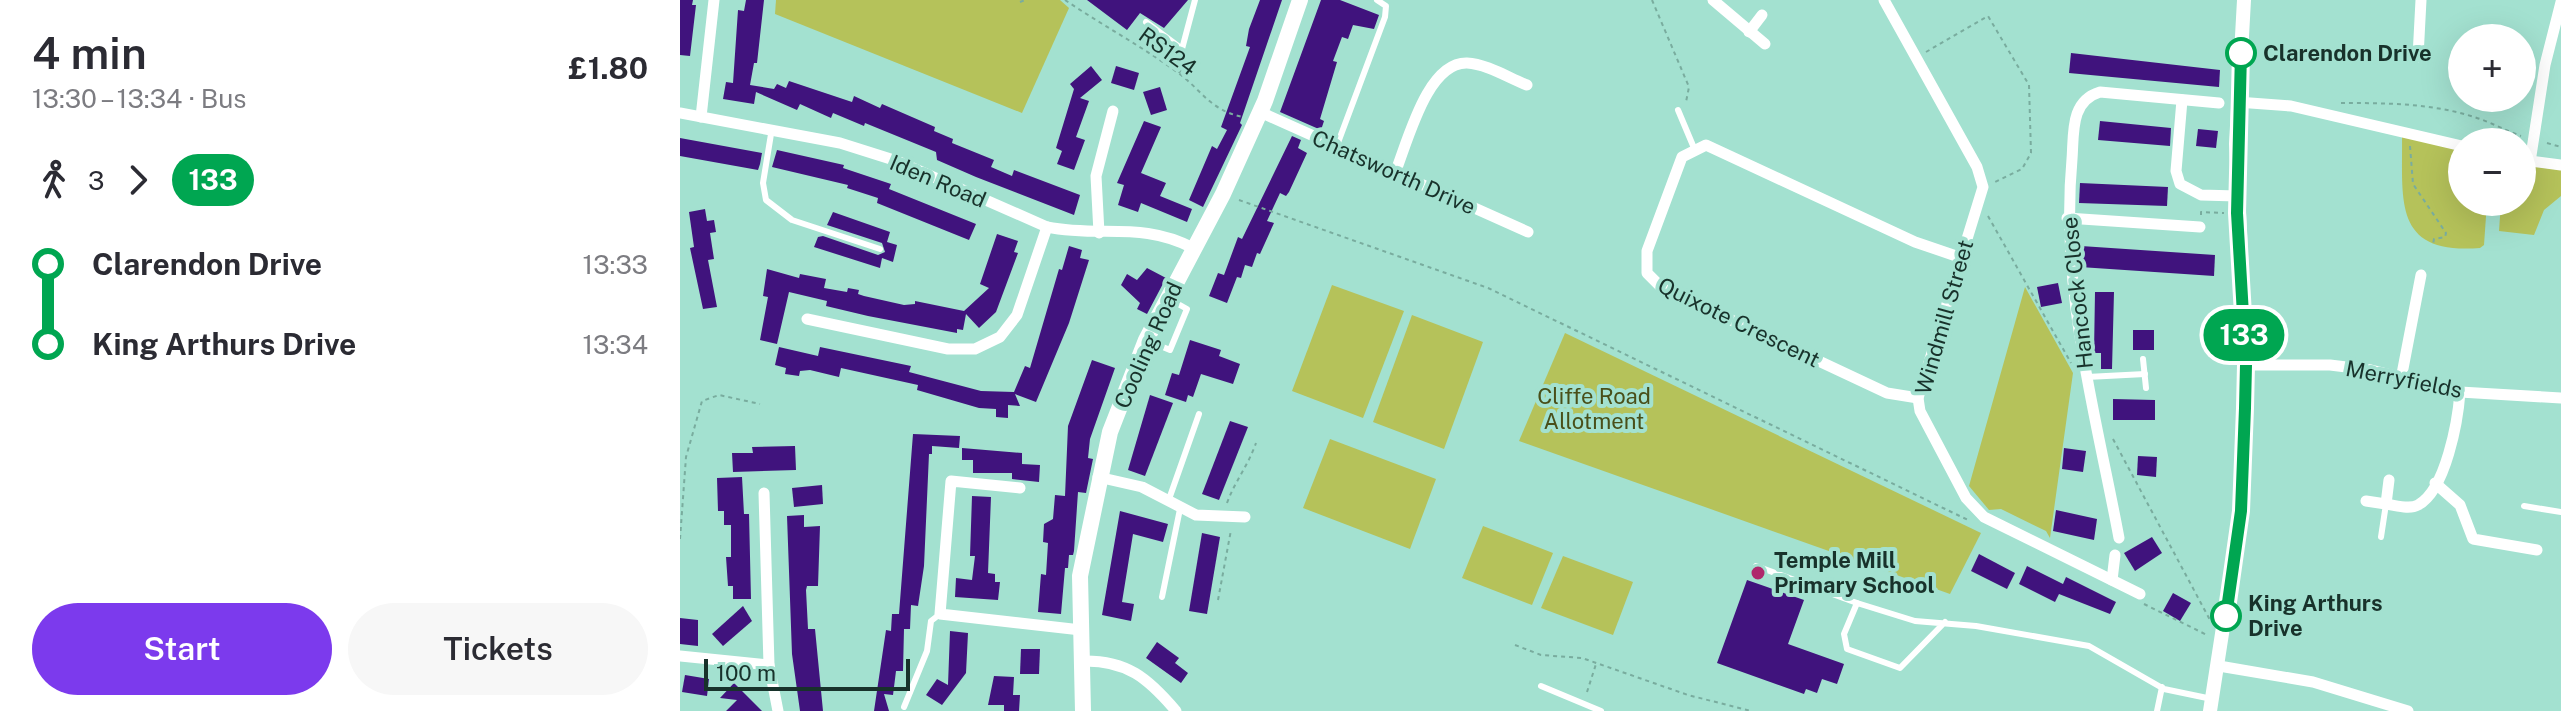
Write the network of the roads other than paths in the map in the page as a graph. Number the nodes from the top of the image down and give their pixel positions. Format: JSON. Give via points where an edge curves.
{"nodes":[{"id":1,"x":714,"y":0,"type":"edge"},
{"id":2,"x":1195,"y":0,"type":"edge"},
{"id":3,"x":1300,"y":0,"type":"edge"},
{"id":4,"x":1377,"y":0,"type":"edge"},
{"id":5,"x":1713,"y":0,"type":"edge"},
{"id":6,"x":1884,"y":0,"type":"edge"},
{"id":7,"x":2244,"y":0,"type":"edge"},
{"id":8,"x":2421,"y":0,"type":"edge"},
{"id":9,"x":2561,"y":2,"type":"edge"},
{"id":10,"x":1762,"y":15,"type":"dead end"},
{"id":11,"x":1146,"y":22,"type":"dead end"},
{"id":12,"x":1749,"y":32,"type":"junction"},
{"id":13,"x":1765,"y":44,"type":"dead end"},
{"id":14,"x":2418,"y":57,"type":"dead end"},
{"id":15,"x":1527,"y":85,"type":"dead end"},
{"id":16,"x":2182,"y":100,"type":"junction"},
{"id":17,"x":2237,"y":102,"type":"junction"},
{"id":18,"x":2219,"y":103,"type":"dead end"},
{"id":19,"x":1678,"y":110,"type":"road end"},
{"id":20,"x":1113,"y":111,"type":"dead end"},
{"id":21,"x":680,"y":113,"type":"edge"},
{"id":22,"x":1258,"y":116,"type":"junction"},
{"id":23,"x":701,"y":117,"type":"junction"},
{"id":24,"x":772,"y":128,"type":"junction"},
{"id":25,"x":2536,"y":128,"type":"edge"},
{"id":26,"x":2448,"y":143,"type":"edge"},
{"id":27,"x":1336,"y":148,"type":"junction"},
{"id":28,"x":1694,"y":148,"type":"junction"},
{"id":29,"x":2536,"y":162,"type":"edge"},
{"id":30,"x":2561,"y":165,"type":"edge"},
{"id":31,"x":1395,"y":173,"type":"junction"},
{"id":32,"x":2237,"y":196,"type":"junction"},
{"id":33,"x":2067,"y":218,"type":"junction"},
{"id":34,"x":1047,"y":227,"type":"junction"},
{"id":35,"x":2200,"y":227,"type":"road end"},
{"id":36,"x":1528,"y":232,"type":"dead end"},
{"id":37,"x":1099,"y":233,"type":"junction"},
{"id":38,"x":1193,"y":248,"type":"junction"},
{"id":39,"x":880,"y":249,"type":"dead end"},
{"id":40,"x":1959,"y":257,"type":"junction"},
{"id":41,"x":2421,"y":275,"type":"dead end"},
{"id":42,"x":1167,"y":298,"type":"junction"},
{"id":43,"x":807,"y":319,"type":"dead end"},
{"id":44,"x":1146,"y":340,"type":"junction"},
{"id":45,"x":2143,"y":359,"type":"dead end"},
{"id":46,"x":2246,"y":365,"type":"junction"},
{"id":47,"x":2145,"y":374,"type":"junction"},
{"id":48,"x":2082,"y":375,"type":"junction"},
{"id":49,"x":2401,"y":379,"type":"junction"},
{"id":50,"x":2146,"y":388,"type":"dead end"},
{"id":51,"x":2460,"y":392,"type":"junction"},
{"id":52,"x":1918,"y":398,"type":"junction"},
{"id":53,"x":2561,"y":398,"type":"edge"},
{"id":54,"x":1199,"y":414,"type":"dead end"},
{"id":55,"x":1098,"y":477,"type":"junction"},
{"id":56,"x":2389,"y":480,"type":"dead end"},
{"id":57,"x":2435,"y":483,"type":"junction"},
{"id":58,"x":1020,"y":488,"type":"dead end"},
{"id":59,"x":764,"y":493,"type":"dead end"},
{"id":60,"x":2366,"y":501,"type":"dead end"},
{"id":61,"x":1168,"y":503,"type":"junction"},
{"id":62,"x":2386,"y":504,"type":"junction"},
{"id":63,"x":2524,"y":506,"type":"dead end"},
{"id":64,"x":1180,"y":509,"type":"junction"},
{"id":65,"x":2561,"y":512,"type":"edge"},
{"id":66,"x":1234,"y":517,"type":"road end"},
{"id":67,"x":2381,"y":537,"type":"dead end"},
{"id":68,"x":2119,"y":538,"type":"dead end"},
{"id":69,"x":2537,"y":550,"type":"dead end"},
{"id":70,"x":2115,"y":555,"type":"dead end"},
{"id":71,"x":1756,"y":566,"type":"dead end"},
{"id":72,"x":2112,"y":580,"type":"junction"},
{"id":73,"x":2140,"y":594,"type":"road end"},
{"id":74,"x":1162,"y":597,"type":"dead end"},
{"id":75,"x":1857,"y":603,"type":"junction"},
{"id":76,"x":940,"y":614,"type":"junction"},
{"id":77,"x":1945,"y":622,"type":"junction"},
{"id":78,"x":1081,"y":630,"type":"junction"},
{"id":79,"x":680,"y":656,"type":"edge"},
{"id":80,"x":1082,"y":661,"type":"junction"},
{"id":81,"x":769,"y":665,"type":"junction"},
{"id":82,"x":2219,"y":666,"type":"junction"},
{"id":83,"x":1541,"y":686,"type":"dead end"},
{"id":84,"x":2162,"y":687,"type":"junction"},
{"id":85,"x":2211,"y":705,"type":"edge"},
{"id":86,"x":904,"y":707,"type":"dead end"},
{"id":87,"x":778,"y":711,"type":"edge"},
{"id":88,"x":1083,"y":711,"type":"edge"},
{"id":89,"x":1176,"y":711,"type":"edge"},
{"id":90,"x":1601,"y":711,"type":"edge"},
{"id":91,"x":2157,"y":711,"type":"edge"},
{"id":92,"x":2408,"y":711,"type":"edge"}],
"edges":[{"from":1,"to":23,"type":"street"},
{"from":2,"to":11,"type":"lane","via":[[1182,49]]},
{"from":3,"to":22,"type":"main road","name":"Cooling Road"},
{"from":4,"to":27,"type":"lane","via":[[1386,6],[1385,17]]},
{"from":5,"to":12,"type":"street"},
{"from":6,"to":40,"type":"street","name":"Windmill Street","via":[[1977,167],[1983,187]]},
{"from":7,"to":17,"type":"street"},
{"from":8,"to":14,"type":"street"},
{"from":9,"to":25,"type":"street"},
{"from":10,"to":12,"type":"street"},
{"from":12,"to":13,"type":"street"},
{"from":15,"to":31,"type":"street","via":[[1474,64],[1443,70],[1430,88]]},
{"from":16,"to":18,"type":"street","name":"Hancock Close"},
{"from":16,"to":32,"type":"street","via":[[2176,171],[2180,184],[2201,195]]},
{"from":16,"to":33,"type":"street","name":"Hancock Close","via":[[2100,92],[2085,99],[2075,119]]},
{"from":17,"to":26,"type":"street","via":[[2291,106]]},
{"from":17,"to":32,"type":"street"},
{"from":19,"to":28,"type":"lane"},
{"from":20,"to":37,"type":"street","via":[[1096,176]]},
{"from":21,"to":23,"type":"street","name":"Iden Road"},
{"from":22,"to":27,"type":"street","name":"Chatsworth Drive"},
{"from":22,"to":38,"type":"main road","name":"Cooling Road"},
{"from":23,"to":24,"type":"street","name":"Iden Road"},
{"from":24,"to":34,"type":"street","name":"Iden Road","via":[[897,161]]},
{"from":24,"to":39,"type":"lane","via":[[763,183],[766,200],[792,220]]},
{"from":27,"to":31,"type":"street","name":"Chatsworth Drive"},
{"from":28,"to":40,"type":"street","via":[[1712,145],[1915,242]]},
{"from":28,"to":52,"type":"street","name":"Quixote Crescent","via":[[1679,163],[1647,251],[1651,279],[1887,393]]},
{"from":29,"to":30,"type":"street"},
{"from":31,"to":36,"type":"street","name":"Chatsworth Drive"},
{"from":32,"to":46,"type":"street"},
{"from":33,"to":35,"type":"street"},
{"from":33,"to":48,"type":"street","name":"Hancock Close"},
{"from":34,"to":37,"type":"street","name":"Iden Road"},
{"from":34,"to":43,"type":"street","via":[[1017,315],[1000,337],[975,349],[948,349]]},
{"from":37,"to":38,"type":"street","name":"Iden Road","via":[[1146,231]]},
{"from":38,"to":42,"type":"main road","name":"Cooling Road"},
{"from":40,"to":52,"type":"street","name":"Windmill Street"},
{"from":41,"to":49,"type":"street"},
{"from":42,"to":44,"type":"main road","name":"Cooling Road"},
{"from":42,"to":44,"type":"lane","via":[[1187,309],[1170,350]]},
{"from":44,"to":55,"type":"main road","name":"Cooling Road"},
{"from":45,"to":47,"type":"lane"},
{"from":46,"to":49,"type":"street","name":"Merryfields","via":[[2330,365]]},
{"from":46,"to":82,"type":"street","via":[[2241,511]]},
{"from":47,"to":48,"type":"lane"},
{"from":47,"to":50,"type":"lane"},
{"from":48,"to":68,"type":"street","name":"Hancock Close"},
{"from":49,"to":51,"type":"street","name":"Merryfields"},
{"from":51,"to":53,"type":"street","name":"Merryfields"},
{"from":51,"to":57,"type":"street","via":[[2457,425]]},
{"from":52,"to":72,"type":"street","name":"Windmill Street","via":[[1966,498],[1984,517]]},
{"from":54,"to":61,"type":"lane"},
{"from":55,"to":61,"type":"street","via":[[1142,487]]},
{"from":55,"to":78,"type":"main road","name":"Cooling Road","via":[[1080,576]]},
{"from":56,"to":62,"type":"street"},
{"from":57,"to":62,"type":"street","via":[[2418,505]]},
{"from":57,"to":69,"type":"street","via":[[2460,505],[2473,539]]},
{"from":58,"to":76,"type":"street","via":[[951,481]]},
{"from":59,"to":81,"type":"street"},
{"from":60,"to":62,"type":"street"},
{"from":61,"to":64,"type":"street"},
{"from":62,"to":67,"type":"lane"},
{"from":63,"to":65,"type":"lane"},
{"from":64,"to":66,"type":"street"},
{"from":64,"to":74,"type":"lane"},
{"from":70,"to":72,"type":"street"},
{"from":71,"to":75,"type":"lane"},
{"from":72,"to":73,"type":"street","name":"Windmill Street"},
{"from":75,"to":77,"type":"lane","via":[[1915,621]]},
{"from":75,"to":77,"type":"lane","via":[[1844,634],[1847,649],[1900,668]]},
{"from":76,"to":78,"type":"street"},
{"from":76,"to":86,"type":"lane","via":[[931,621],[927,651]]},
{"from":77,"to":84,"type":"lane","via":[[2089,646]]},
{"from":78,"to":80,"type":"main road","name":"Cooling Road"},
{"from":79,"to":81,"type":"street"},
{"from":80,"to":88,"type":"main road","name":"Cooling Road"},
{"from":80,"to":89,"type":"street","via":[[1125,666],[1147,678]]},
{"from":81,"to":87,"type":"street"},
{"from":82,"to":85,"type":"street"},
{"from":82,"to":92,"type":"street","via":[[2313,682]]},
{"from":83,"to":90,"type":"lane"},
{"from":84,"to":85,"type":"lane"},
{"from":84,"to":91,"type":"lane"}]}
